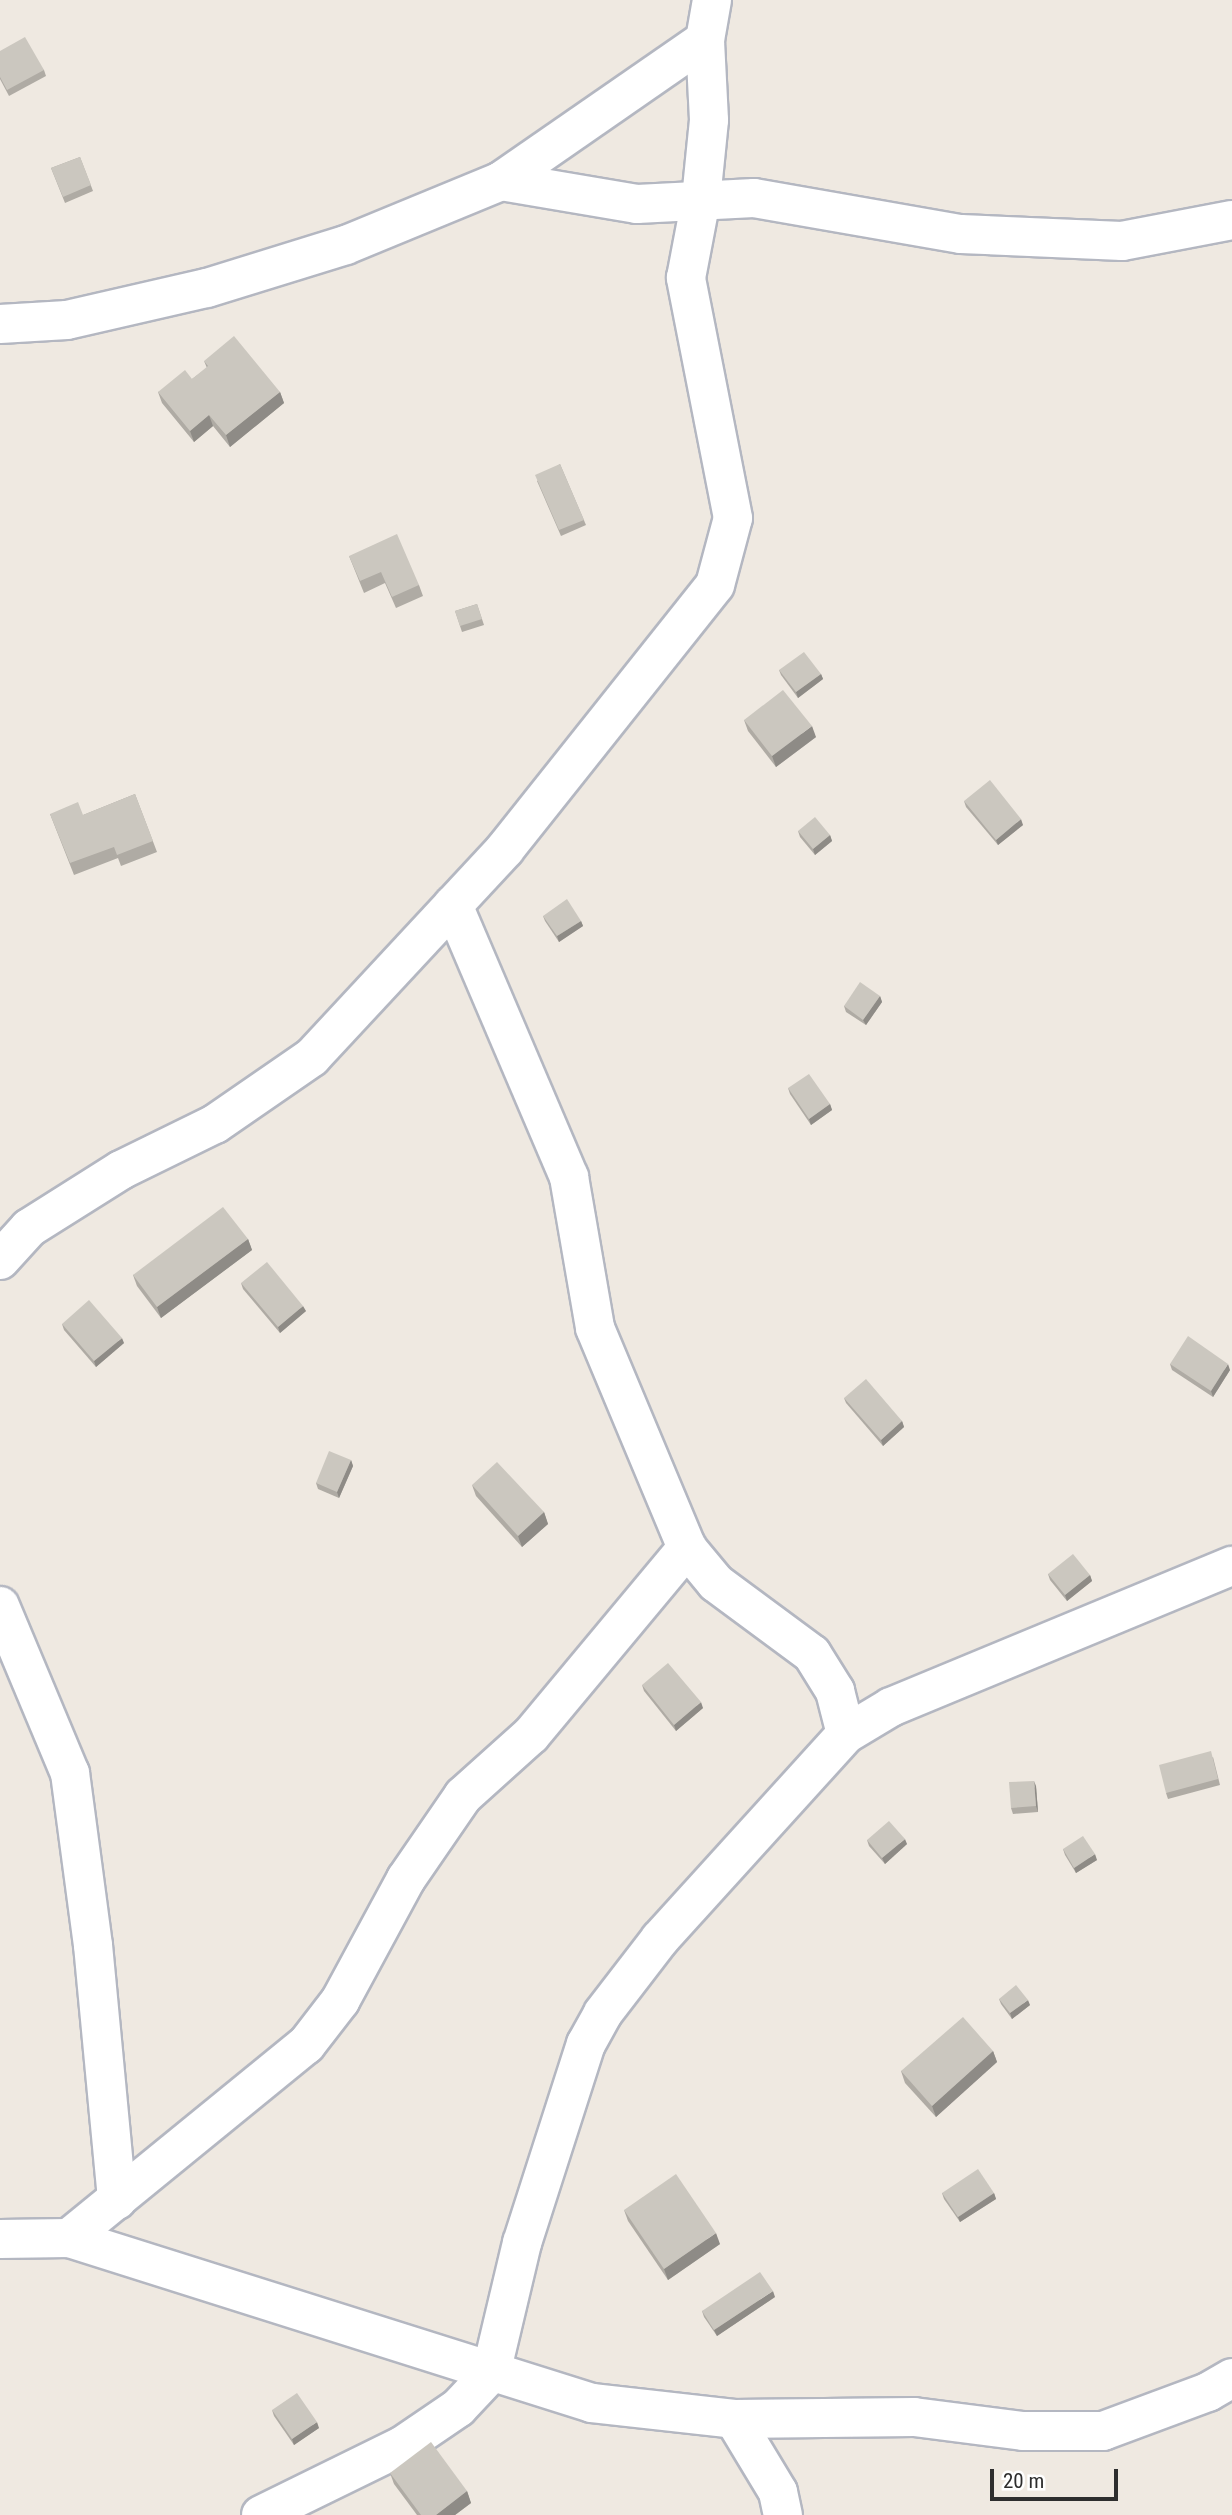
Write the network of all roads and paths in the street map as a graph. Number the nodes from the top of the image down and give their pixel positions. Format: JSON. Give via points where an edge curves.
{"nodes":[{"id":1,"x":712,"y":0,"type":"edge"},
{"id":2,"x":705,"y":40,"type":"junction"},
{"id":3,"x":501,"y":181,"type":"junction"},
{"id":4,"x":701,"y":199,"type":"junction"},
{"id":5,"x":1232,"y":220,"type":"edge"},
{"id":6,"x":0,"y":324,"type":"edge"},
{"id":7,"x":453,"y":905,"type":"junction"},
{"id":8,"x":0,"y":1260,"type":"edge"},
{"id":9,"x":687,"y":1548,"type":"junction"},
{"id":10,"x":1232,"y":1566,"type":"edge"},
{"id":11,"x":0,"y":1606,"type":"edge"},
{"id":12,"x":846,"y":1734,"type":"junction"},
{"id":13,"x":117,"y":2200,"type":"junction"},
{"id":14,"x":69,"y":2238,"type":"junction"},
{"id":15,"x":0,"y":2239,"type":"edge"},
{"id":16,"x":491,"y":2373,"type":"junction"},
{"id":17,"x":1232,"y":2378,"type":"edge"},
{"id":18,"x":734,"y":2419,"type":"junction"},
{"id":19,"x":261,"y":2515,"type":"edge"},
{"id":20,"x":783,"y":2515,"type":"edge"}],
"edges":[{"from":1,"to":2,"type":"street"},
{"from":2,"to":3,"type":"street"},
{"from":2,"to":4,"type":"street","via":[[709,120]]},
{"from":3,"to":4,"type":"street","via":[[637,204]]},
{"from":3,"to":6,"type":"street","via":[[346,245],[207,288],[67,320]]},
{"from":4,"to":5,"type":"street","via":[[754,198],[961,234],[1122,241]]},
{"from":4,"to":7,"type":"street","via":[[686,278],[733,518],[715,585],[505,849]]},
{"from":7,"to":8,"type":"street","via":[[312,1057],[215,1124],[82,1193],[29,1228]]},
{"from":7,"to":9,"type":"street","via":[[569,1177],[594,1328]]},
{"from":9,"to":12,"type":"street","via":[[716,1583],[812,1654],[835,1691]]},
{"from":9,"to":13,"type":"street","via":[[531,1735],[463,1796],[406,1879],[340,2001],[306,2045]]},
{"from":10,"to":12,"type":"street","via":[[891,1707]]},
{"from":11,"to":13,"type":"street","via":[[70,1773],[93,1945]]},
{"from":12,"to":16,"type":"street","via":[[660,1939],[603,2012],[586,2044],[522,2243]]},
{"from":13,"to":14,"type":"street"},
{"from":14,"to":15,"type":"street"},
{"from":14,"to":16,"type":"street"},
{"from":16,"to":18,"type":"street","via":[[592,2403]]},
{"from":16,"to":19,"type":"street","via":[[458,2408],[402,2446]]},
{"from":17,"to":18,"type":"street","via":[[1208,2392],[1103,2431],[1023,2431],[914,2417]]},
{"from":18,"to":20,"type":"street","via":[[778,2492]]}]}
